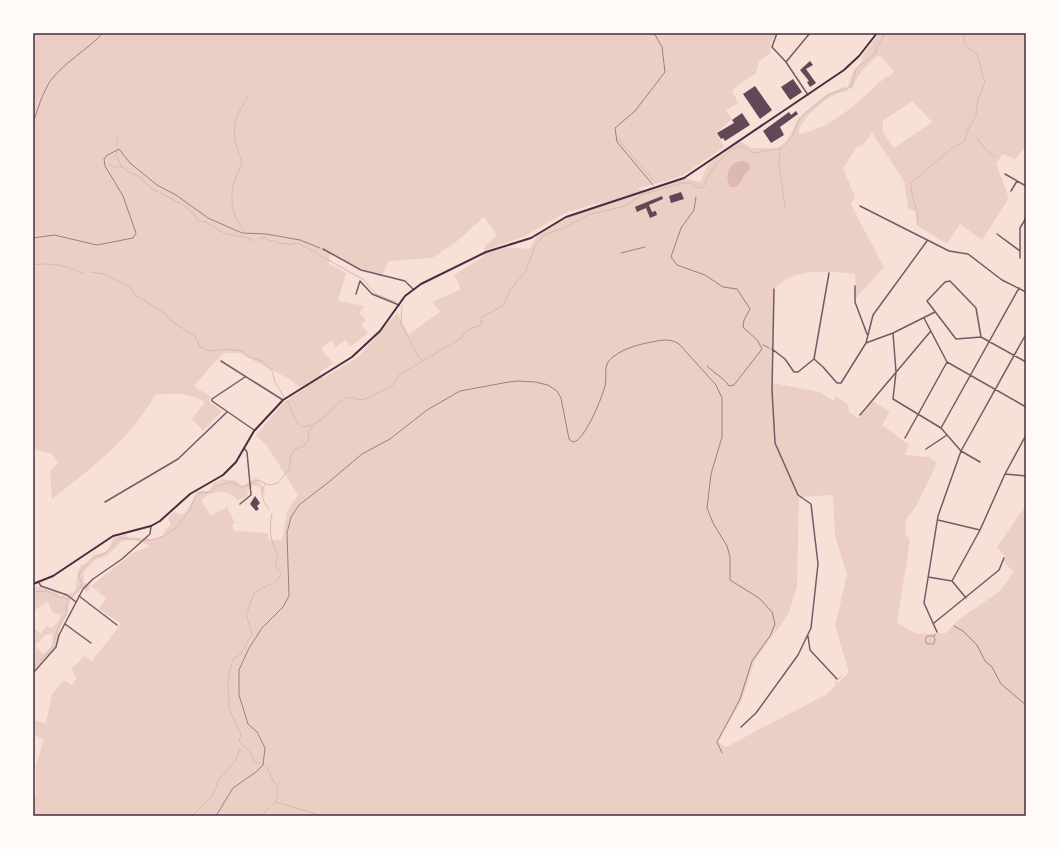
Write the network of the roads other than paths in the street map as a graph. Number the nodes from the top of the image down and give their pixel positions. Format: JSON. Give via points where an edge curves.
{"nodes":[{"id":1,"x":777,"y":33,"type":"edge"},
{"id":2,"x":810,"y":33,"type":"edge"},
{"id":3,"x":877,"y":33,"type":"edge"},
{"id":4,"x":786,"y":62,"type":"junction"},
{"id":5,"x":808,"y":95,"type":"junction"},
{"id":6,"x":1005,"y":174,"type":"dead end"},
{"id":7,"x":1017,"y":181,"type":"junction"},
{"id":8,"x":1026,"y":186,"type":"edge"},
{"id":9,"x":1011,"y":191,"type":"dead end"},
{"id":10,"x":860,"y":206,"type":"dead end"},
{"id":11,"x":1026,"y":218,"type":"edge"},
{"id":12,"x":997,"y":234,"type":"dead end"},
{"id":13,"x":927,"y":241,"type":"junction"},
{"id":14,"x":323,"y":249,"type":"road end"},
{"id":15,"x":1020,"y":251,"type":"junction"},
{"id":16,"x":1020,"y":258,"type":"dead end"},
{"id":17,"x":829,"y":273,"type":"dead end"},
{"id":18,"x":855,"y":286,"type":"dead end"},
{"id":19,"x":1018,"y":288,"type":"junction"},
{"id":20,"x":413,"y":289,"type":"junction"},
{"id":21,"x":774,"y":289,"type":"dead end"},
{"id":22,"x":1026,"y":292,"type":"edge"},
{"id":23,"x":356,"y":294,"type":"dead end"},
{"id":24,"x":399,"y":305,"type":"junction"},
{"id":25,"x":935,"y":312,"type":"junction"},
{"id":26,"x":924,"y":318,"type":"junction"},
{"id":27,"x":930,"y":332,"type":"junction"},
{"id":28,"x":893,"y":333,"type":"junction"},
{"id":29,"x":867,"y":334,"type":"junction"},
{"id":30,"x":1026,"y":334,"type":"edge"},
{"id":31,"x":981,"y":336,"type":"junction"},
{"id":32,"x":990,"y":342,"type":"junction"},
{"id":33,"x":866,"y":343,"type":"junction"},
{"id":34,"x":772,"y":349,"type":"junction"},
{"id":35,"x":1014,"y":355,"type":"junction"},
{"id":36,"x":814,"y":359,"type":"junction"},
{"id":37,"x":221,"y":361,"type":"dead end"},
{"id":38,"x":947,"y":362,"type":"junction"},
{"id":39,"x":1026,"y":362,"type":"edge"},
{"id":40,"x":896,"y":372,"type":"junction"},
{"id":41,"x":971,"y":376,"type":"junction"},
{"id":42,"x":245,"y":377,"type":"junction"},
{"id":43,"x":995,"y":390,"type":"junction"},
{"id":44,"x":283,"y":400,"type":"junction"},
{"id":45,"x":1026,"y":407,"type":"edge"},
{"id":46,"x":226,"y":412,"type":"junction"},
{"id":47,"x":860,"y":415,"type":"dead end"},
{"id":48,"x":918,"y":415,"type":"junction"},
{"id":49,"x":941,"y":428,"type":"junction"},
{"id":50,"x":254,"y":431,"type":"junction"},
{"id":51,"x":947,"y":435,"type":"junction"},
{"id":52,"x":1026,"y":435,"type":"edge"},
{"id":53,"x":905,"y":438,"type":"dead end"},
{"id":54,"x":244,"y":448,"type":"junction"},
{"id":55,"x":926,"y":449,"type":"dead end"},
{"id":56,"x":961,"y":451,"type":"junction"},
{"id":57,"x":980,"y":462,"type":"dead end"},
{"id":58,"x":1005,"y":474,"type":"junction"},
{"id":59,"x":1026,"y":476,"type":"edge"},
{"id":60,"x":105,"y":502,"type":"dead end"},
{"id":61,"x":240,"y":504,"type":"dead end"},
{"id":62,"x":937,"y":520,"type":"junction"},
{"id":63,"x":151,"y":526,"type":"junction"},
{"id":64,"x":980,"y":530,"type":"junction"},
{"id":65,"x":1004,"y":558,"type":"dead end"},
{"id":66,"x":928,"y":577,"type":"junction"},
{"id":67,"x":952,"y":581,"type":"junction"},
{"id":68,"x":39,"y":583,"type":"junction"},
{"id":69,"x":33,"y":584,"type":"edge"},
{"id":70,"x":79,"y":596,"type":"junction"},
{"id":71,"x":966,"y":598,"type":"junction"},
{"id":72,"x":76,"y":602,"type":"junction"},
{"id":73,"x":934,"y":623,"type":"junction"},
{"id":74,"x":65,"y":624,"type":"junction"},
{"id":75,"x":117,"y":625,"type":"dead end"},
{"id":76,"x":937,"y":632,"type":"joint"},
{"id":77,"x":808,"y":634,"type":"junction"},
{"id":78,"x":934,"y":636,"type":"junction"},
{"id":79,"x":91,"y":643,"type":"dead end"},
{"id":80,"x":804,"y":645,"type":"junction"},
{"id":81,"x":809,"y":648,"type":"junction"},
{"id":82,"x":33,"y":672,"type":"edge"},
{"id":83,"x":838,"y":679,"type":"dead end"},
{"id":84,"x":741,"y":727,"type":"dead end"}],
"edges":[{"from":1,"to":4,"type":"street","via":[[772,47]]},
{"from":2,"to":4,"type":"street"},
{"from":3,"to":5,"type":"main road","via":[[851,64]]},
{"from":4,"to":5,"type":"street"},
{"from":5,"to":20,"type":"main road","via":[[684,178],[566,217],[531,238],[486,252]]},
{"from":6,"to":7,"type":"street"},
{"from":7,"to":8,"type":"street"},
{"from":7,"to":9,"type":"street"},
{"from":10,"to":13,"type":"street"},
{"from":11,"to":15,"type":"street","via":[[1020,228]]},
{"from":12,"to":15,"type":"street"},
{"from":13,"to":19,"type":"street","via":[[949,251],[968,254],[1002,280]]},
{"from":13,"to":29,"type":"street","via":[[873,315]]},
{"from":14,"to":20,"type":"street","via":[[360,270],[405,281]]},
{"from":15,"to":16,"type":"street"},
{"from":17,"to":36,"type":"street"},
{"from":18,"to":29,"type":"street","via":[[855,302]]},
{"from":19,"to":22,"type":"street"},
{"from":19,"to":32,"type":"street"},
{"from":20,"to":24,"type":"main road"},
{"from":21,"to":34,"type":"street"},
{"from":23,"to":24,"type":"street","via":[[360,281],[372,294]]},
{"from":24,"to":44,"type":"main road","via":[[380,332],[352,357]]},
{"from":25,"to":26,"type":"street"},
{"from":25,"to":31,"type":"street","via":[[956,339]]},
{"from":25,"to":31,"type":"street","via":[[927,301],[945,282],[950,281],[976,308]]},
{"from":26,"to":27,"type":"street"},
{"from":26,"to":28,"type":"street"},
{"from":27,"to":38,"type":"street"},
{"from":27,"to":40,"type":"street"},
{"from":28,"to":33,"type":"street"},
{"from":28,"to":40,"type":"street"},
{"from":29,"to":33,"type":"street"},
{"from":30,"to":35,"type":"street"},
{"from":31,"to":32,"type":"street"},
{"from":32,"to":35,"type":"street"},
{"from":32,"to":41,"type":"street"},
{"from":33,"to":36,"type":"street","via":[[841,383],[837,383]]},
{"from":34,"to":36,"type":"street","via":[[796,372]]},
{"from":34,"to":77,"type":"street","via":[[776,447],[799,496],[811,505],[818,570],[814,612]]},
{"from":35,"to":39,"type":"street"},
{"from":35,"to":43,"type":"street"},
{"from":37,"to":42,"type":"street"},
{"from":38,"to":41,"type":"street"},
{"from":38,"to":48,"type":"street"},
{"from":40,"to":47,"type":"street"},
{"from":40,"to":48,"type":"street","via":[[893,399]]},
{"from":41,"to":43,"type":"street"},
{"from":41,"to":49,"type":"street"},
{"from":42,"to":44,"type":"street"},
{"from":42,"to":46,"type":"street","via":[[212,399]]},
{"from":43,"to":45,"type":"street"},
{"from":43,"to":56,"type":"street"},
{"from":44,"to":50,"type":"main road"},
{"from":46,"to":50,"type":"street"},
{"from":46,"to":60,"type":"street","via":[[178,458]]},
{"from":48,"to":49,"type":"street"},
{"from":48,"to":53,"type":"street"},
{"from":49,"to":51,"type":"street"},
{"from":50,"to":54,"type":"main road"},
{"from":51,"to":55,"type":"street"},
{"from":51,"to":56,"type":"street"},
{"from":52,"to":58,"type":"street"},
{"from":54,"to":61,"type":"street","via":[[247,452],[251,495]]},
{"from":54,"to":63,"type":"main road","via":[[227,471],[190,494]]},
{"from":56,"to":57,"type":"street"},
{"from":56,"to":62,"type":"street"},
{"from":58,"to":59,"type":"street"},
{"from":58,"to":64,"type":"street"},
{"from":62,"to":64,"type":"street"},
{"from":62,"to":66,"type":"street"},
{"from":63,"to":68,"type":"main road","via":[[113,536],[57,574]]},
{"from":63,"to":70,"type":"street","via":[[150,534],[119,562],[93,579]]},
{"from":64,"to":67,"type":"street"},
{"from":65,"to":71,"type":"street","via":[[999,570]]},
{"from":66,"to":67,"type":"street"},
{"from":66,"to":73,"type":"street","via":[[924,602]]},
{"from":67,"to":71,"type":"street"},
{"from":68,"to":69,"type":"main road"},
{"from":68,"to":72,"type":"street"},
{"from":70,"to":72,"type":"street"},
{"from":70,"to":75,"type":"street"},
{"from":71,"to":73,"type":"street"},
{"from":72,"to":74,"type":"street"},
{"from":73,"to":76,"type":"street"},
{"from":74,"to":79,"type":"street"},
{"from":74,"to":82,"type":"street","via":[[56,646]]},
{"from":76,"to":78,"type":"lane"},
{"from":77,"to":80,"type":"street"},
{"from":77,"to":81,"type":"street"},
{"from":78,"to":78,"type":"lane","via":[[927,636],[927,644],[934,644]]},
{"from":80,"to":81,"type":"street"},
{"from":80,"to":84,"type":"street","via":[[756,713]]},
{"from":81,"to":83,"type":"street"}]}
